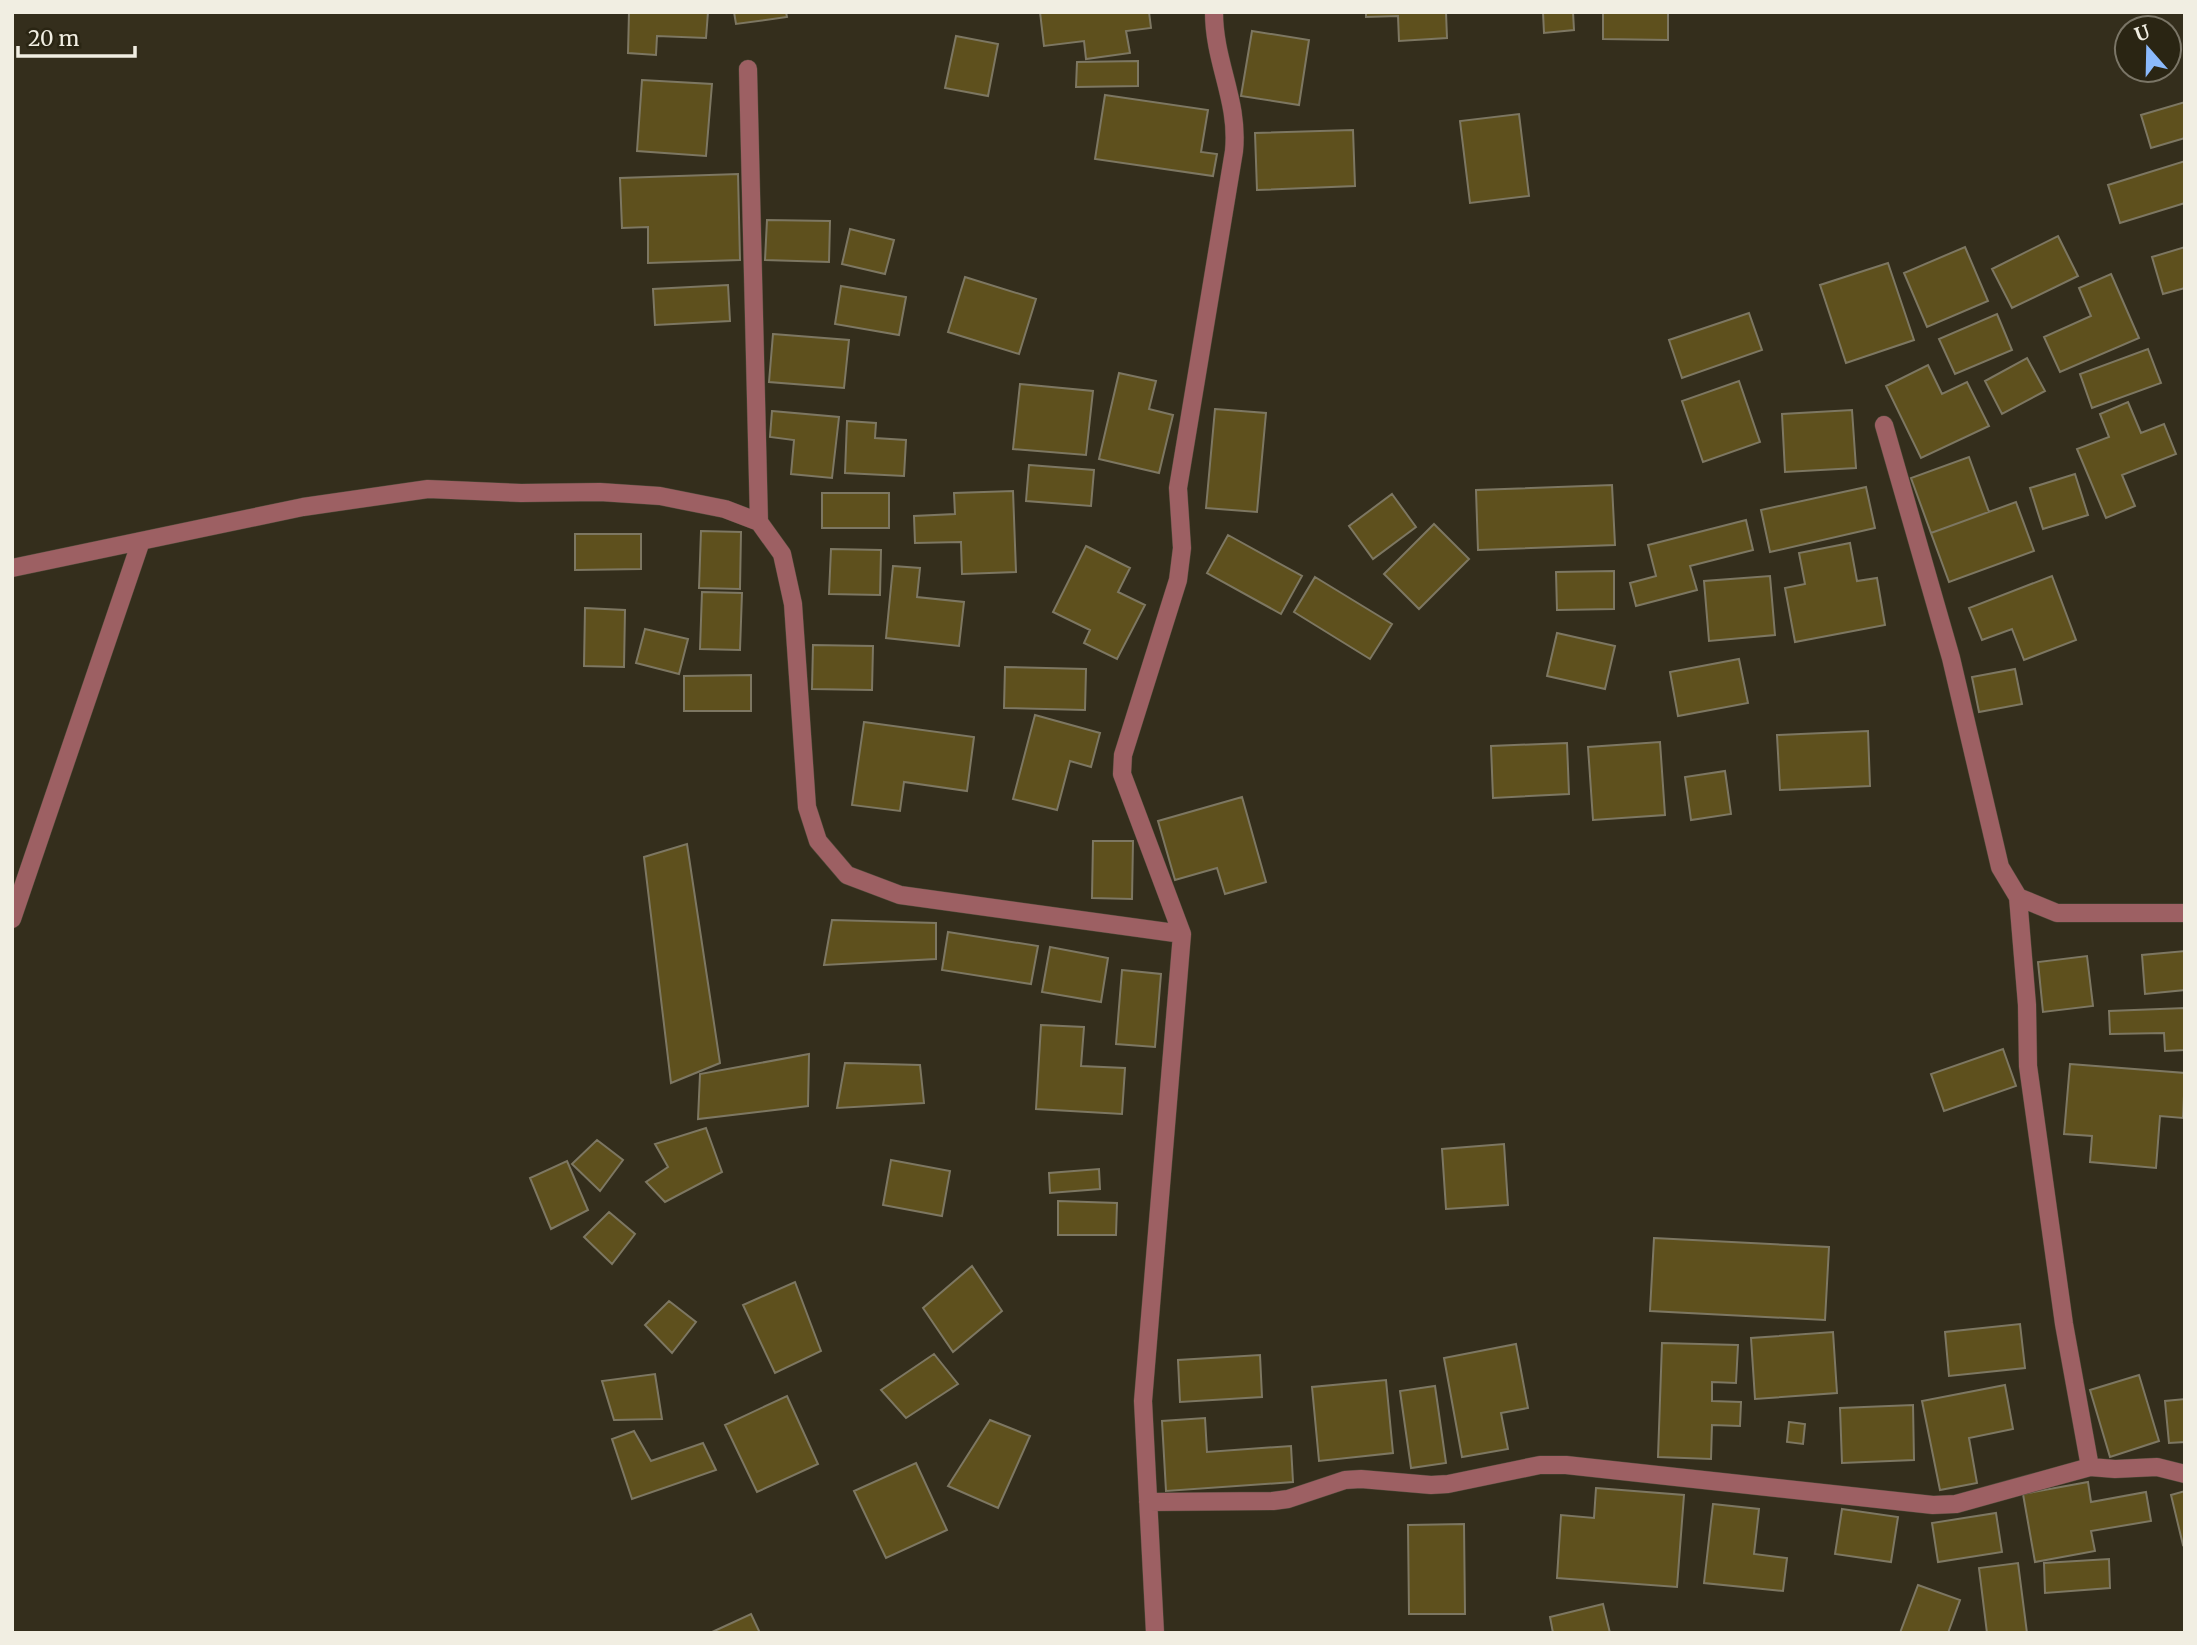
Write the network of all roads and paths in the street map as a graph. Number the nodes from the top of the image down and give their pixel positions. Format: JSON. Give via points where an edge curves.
{"nodes":[{"id":1,"x":1213,"y":12,"type":"edge"},
{"id":2,"x":748,"y":69,"type":"dead end"},
{"id":3,"x":1884,"y":425,"type":"dead end"},
{"id":4,"x":759,"y":522,"type":"junction"},
{"id":5,"x":141,"y":541,"type":"junction"},
{"id":6,"x":12,"y":568,"type":"edge"},
{"id":7,"x":2018,"y":897,"type":"junction"},
{"id":8,"x":2185,"y":913,"type":"edge"},
{"id":9,"x":12,"y":919,"type":"edge"},
{"id":10,"x":1182,"y":934,"type":"junction"},
{"id":11,"x":2090,"y":1466,"type":"junction"},
{"id":12,"x":2185,"y":1474,"type":"edge"},
{"id":13,"x":1148,"y":1502,"type":"junction"},
{"id":14,"x":1155,"y":1633,"type":"edge"}],
"edges":[{"from":1,"to":10,"type":"street","via":[[1218,54],[1233,105],[1234,151],[1178,488],[1180,572],[1123,755],[1122,774]]},
{"from":2,"to":4,"type":"street"},
{"from":3,"to":7,"type":"street","via":[[1951,658],[2000,867]]},
{"from":4,"to":5,"type":"street","via":[[725,509],[660,496],[428,489],[303,508]]},
{"from":4,"to":10,"type":"street","via":[[782,554],[793,604],[807,807],[818,841],[847,875],[900,895]]},
{"from":5,"to":6,"type":"street"},
{"from":5,"to":9,"type":"street"},
{"from":7,"to":8,"type":"street","via":[[2057,913]]},
{"from":7,"to":11,"type":"street","via":[[2028,1066],[2064,1324]]},
{"from":10,"to":13,"type":"street","via":[[1144,1379]]},
{"from":11,"to":12,"type":"street","via":[[2157,1467]]},
{"from":11,"to":13,"type":"street","via":[[1956,1504],[1933,1505],[1566,1465],[1540,1465],[1439,1485],[1345,1480],[1273,1501]]},
{"from":13,"to":14,"type":"street"}]}
